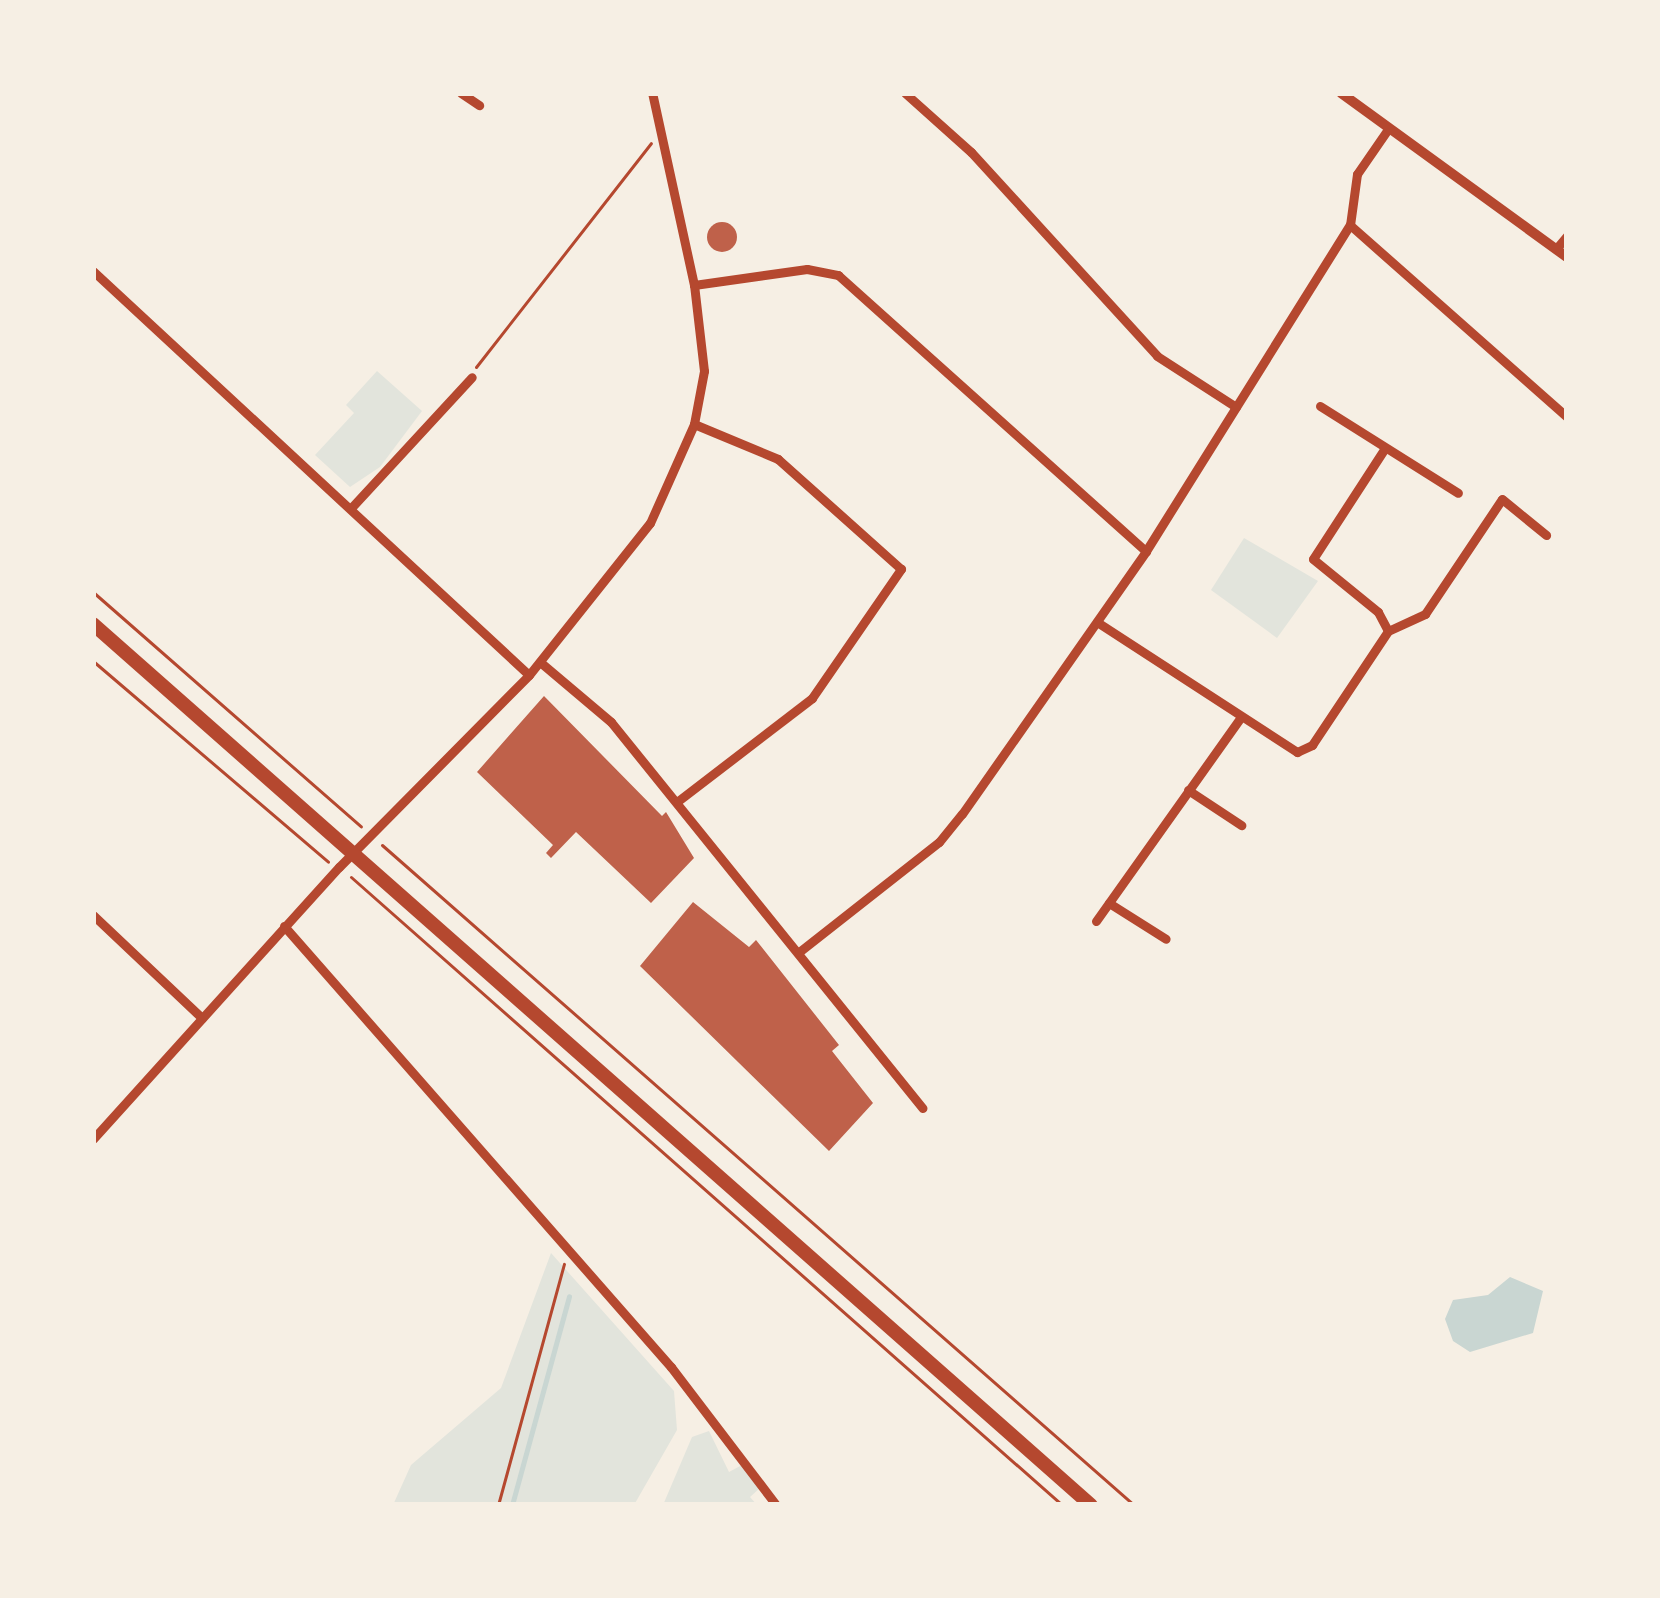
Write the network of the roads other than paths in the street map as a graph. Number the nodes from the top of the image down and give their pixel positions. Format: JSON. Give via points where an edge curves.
{"nodes":[{"id":1,"x":461,"y":93,"type":"edge"},
{"id":2,"x":652,"y":93,"type":"edge"},
{"id":3,"x":905,"y":93,"type":"edge"},
{"id":4,"x":1341,"y":93,"type":"edge"},
{"id":5,"x":479,"y":105,"type":"dead end"},
{"id":6,"x":1386,"y":132,"type":"junction"},
{"id":7,"x":1350,"y":225,"type":"junction"},
{"id":8,"x":1567,"y":236,"type":"edge"},
{"id":9,"x":1561,"y":253,"type":"edge"},
{"id":10,"x":93,"y":271,"type":"edge"},
{"id":11,"x":694,"y":285,"type":"junction"},
{"id":12,"x":472,"y":377,"type":"road end"},
{"id":13,"x":1319,"y":406,"type":"dead end"},
{"id":14,"x":1236,"y":407,"type":"junction"},
{"id":15,"x":1567,"y":417,"type":"edge"},
{"id":16,"x":694,"y":424,"type":"junction"},
{"id":17,"x":1385,"y":448,"type":"junction"},
{"id":18,"x":1458,"y":493,"type":"dead end"},
{"id":19,"x":351,"y":508,"type":"junction"},
{"id":20,"x":1546,"y":535,"type":"dead end"},
{"id":21,"x":1146,"y":551,"type":"junction"},
{"id":22,"x":1096,"y":622,"type":"junction"},
{"id":23,"x":93,"y":624,"type":"edge"},
{"id":24,"x":1388,"y":631,"type":"junction"},
{"id":25,"x":541,"y":662,"type":"junction"},
{"id":26,"x":529,"y":675,"type":"junction"},
{"id":27,"x":1239,"y":720,"type":"junction"},
{"id":28,"x":1188,"y":790,"type":"junction"},
{"id":29,"x":677,"y":801,"type":"junction"},
{"id":30,"x":1241,"y":825,"type":"dead end"},
{"id":31,"x":352,"y":854,"type":"junction"},
{"id":32,"x":1109,"y":903,"type":"junction"},
{"id":33,"x":93,"y":914,"type":"edge"},
{"id":34,"x":1096,"y":921,"type":"dead end"},
{"id":35,"x":284,"y":926,"type":"junction"},
{"id":36,"x":1166,"y":939,"type":"dead end"},
{"id":37,"x":799,"y":952,"type":"junction"},
{"id":38,"x":202,"y":1018,"type":"junction"},
{"id":39,"x":922,"y":1108,"type":"dead end"},
{"id":40,"x":93,"y":1139,"type":"edge"},
{"id":41,"x":776,"y":1505,"type":"edge"},
{"id":42,"x":1091,"y":1505,"type":"edge"}],
"edges":[{"from":1,"to":5,"type":"street"},
{"from":2,"to":11,"type":"street"},
{"from":3,"to":14,"type":"street","via":[[971,152],[1157,356]]},
{"from":4,"to":6,"type":"street"},
{"from":6,"to":7,"type":"street","via":[[1357,174]]},
{"from":6,"to":9,"type":"street"},
{"from":7,"to":14,"type":"street"},
{"from":7,"to":15,"type":"street"},
{"from":8,"to":9,"type":"street"},
{"from":10,"to":19,"type":"street"},
{"from":11,"to":16,"type":"street","via":[[704,371]]},
{"from":11,"to":21,"type":"street","via":[[807,268],[838,274]]},
{"from":12,"to":19,"type":"street"},
{"from":13,"to":17,"type":"street"},
{"from":14,"to":21,"type":"street"},
{"from":16,"to":25,"type":"street","via":[[650,524]]},
{"from":16,"to":29,"type":"street","via":[[778,460],[901,569],[812,698]]},
{"from":17,"to":18,"type":"street"},
{"from":17,"to":24,"type":"street","via":[[1313,559],[1378,612]]},
{"from":19,"to":26,"type":"street"},
{"from":20,"to":24,"type":"street","via":[[1502,499],[1425,614]]},
{"from":21,"to":22,"type":"street"},
{"from":22,"to":27,"type":"street"},
{"from":22,"to":37,"type":"street","via":[[939,842]]},
{"from":23,"to":31,"type":"main road"},
{"from":24,"to":27,"type":"street","via":[[1312,745],[1283,750]]},
{"from":25,"to":26,"type":"street"},
{"from":25,"to":29,"type":"street","via":[[611,722]]},
{"from":26,"to":31,"type":"street"},
{"from":27,"to":28,"type":"street"},
{"from":28,"to":30,"type":"street"},
{"from":28,"to":32,"type":"street"},
{"from":29,"to":37,"type":"street"},
{"from":31,"to":35,"type":"street"},
{"from":31,"to":42,"type":"main road"},
{"from":32,"to":34,"type":"street"},
{"from":32,"to":36,"type":"street"},
{"from":33,"to":38,"type":"street"},
{"from":35,"to":38,"type":"street"},
{"from":35,"to":41,"type":"street","via":[[729,1436]]},
{"from":37,"to":39,"type":"street"},
{"from":38,"to":40,"type":"street"}]}
